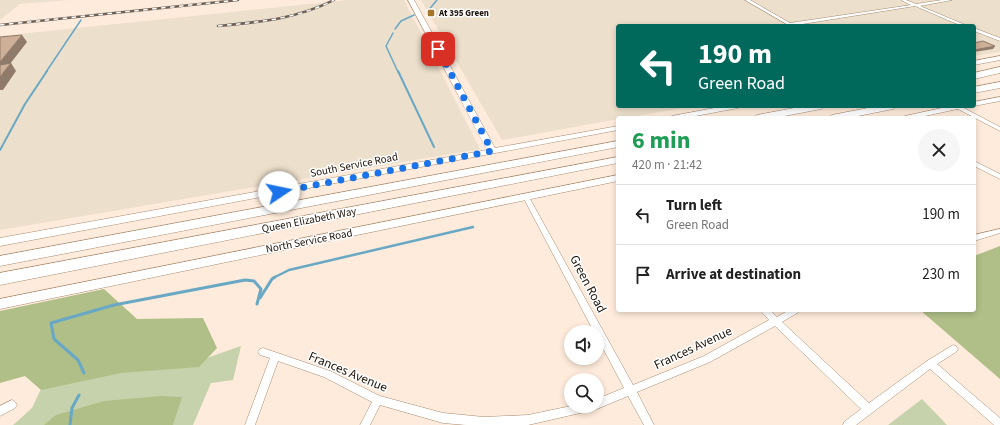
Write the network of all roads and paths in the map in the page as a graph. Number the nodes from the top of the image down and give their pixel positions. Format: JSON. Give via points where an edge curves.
{"nodes":[{"id":1,"x":411,"y":0,"type":"edge"},
{"id":2,"x":747,"y":0,"type":"edge"},
{"id":3,"x":904,"y":0,"type":"edge"},
{"id":4,"x":950,"y":0,"type":"edge"},
{"id":5,"x":916,"y":5,"type":"junction"},
{"id":6,"x":790,"y":24,"type":"edge"},
{"id":7,"x":798,"y":24,"type":"edge"},
{"id":8,"x":961,"y":24,"type":"edge"},
{"id":9,"x":976,"y":30,"type":"edge"},
{"id":10,"x":1000,"y":40,"type":"edge"},
{"id":11,"x":1000,"y":58,"type":"edge"},
{"id":12,"x":976,"y":63,"type":"edge"},
{"id":13,"x":1000,"y":70,"type":"edge"},
{"id":14,"x":976,"y":76,"type":"edge"},
{"id":15,"x":1000,"y":85,"type":"edge"},
{"id":16,"x":976,"y":90,"type":"edge"},
{"id":17,"x":1000,"y":99,"type":"edge"},
{"id":18,"x":976,"y":104,"type":"edge"},
{"id":19,"x":727,"y":108,"type":"edge"},
{"id":20,"x":810,"y":108,"type":"edge"},
{"id":21,"x":883,"y":108,"type":"edge"},
{"id":22,"x":951,"y":108,"type":"edge"},
{"id":23,"x":963,"y":108,"type":"edge"},
{"id":24,"x":683,"y":116,"type":"edge"},
{"id":25,"x":768,"y":116,"type":"edge"},
{"id":26,"x":842,"y":116,"type":"edge"},
{"id":27,"x":914,"y":116,"type":"edge"},
{"id":28,"x":616,"y":128,"type":"edge"},
{"id":29,"x":1000,"y":129,"type":"edge"},
{"id":30,"x":616,"y":144,"type":"edge"},
{"id":31,"x":492,"y":151,"type":"junction"},
{"id":32,"x":616,"y":160,"type":"edge"},
{"id":33,"x":976,"y":164,"type":"edge"},
{"id":34,"x":1000,"y":177,"type":"edge"},
{"id":35,"x":616,"y":178,"type":"edge"},
{"id":36,"x":526,"y":197,"type":"junction"},
{"id":37,"x":1000,"y":231,"type":"edge"},
{"id":38,"x":976,"y":237,"type":"edge"},
{"id":39,"x":0,"y":242,"type":"edge"},
{"id":40,"x":0,"y":261,"type":"edge"},
{"id":41,"x":0,"y":279,"type":"edge"},
{"id":42,"x":0,"y":304,"type":"edge"},
{"id":43,"x":766,"y":312,"type":"edge"},
{"id":44,"x":792,"y":312,"type":"edge"},
{"id":45,"x":775,"y":322,"type":"junction"},
{"id":46,"x":953,"y":349,"type":"dead end"},
{"id":47,"x":263,"y":352,"type":"dead end"},
{"id":48,"x":275,"y":356,"type":"junction"},
{"id":49,"x":930,"y":364,"type":"junction"},
{"id":50,"x":631,"y":391,"type":"junction"},
{"id":51,"x":378,"y":400,"type":"junction"},
{"id":52,"x":604,"y":401,"type":"edge"},
{"id":53,"x":12,"y":405,"type":"dead end"},
{"id":54,"x":868,"y":409,"type":"junction"},
{"id":55,"x":0,"y":411,"type":"edge"},
{"id":56,"x":564,"y":412,"type":"edge"},
{"id":57,"x":1000,"y":424,"type":"edge"},
{"id":58,"x":250,"y":425,"type":"edge"},
{"id":59,"x":365,"y":425,"type":"edge"},
{"id":60,"x":649,"y":425,"type":"edge"},
{"id":61,"x":848,"y":425,"type":"edge"}],
"edges":[{"from":1,"to":31,"type":"street"},
{"from":2,"to":6,"type":"street"},
{"from":3,"to":5,"type":"street"},
{"from":4,"to":5,"type":"street"},
{"from":5,"to":7,"type":"street"},
{"from":5,"to":8,"type":"street"},
{"from":9,"to":10,"type":"street"},
{"from":11,"to":12,"type":"street"},
{"from":13,"to":14,"type":"highway"},
{"from":15,"to":16,"type":"highway"},
{"from":17,"to":18,"type":"street"},
{"from":19,"to":24,"type":"street"},
{"from":20,"to":25,"type":"highway"},
{"from":21,"to":26,"type":"highway"},
{"from":22,"to":27,"type":"street"},
{"from":23,"to":29,"type":"street"},
{"from":28,"to":31,"type":"street","name":"South Service Road"},
{"from":30,"to":40,"type":"highway","name":"Queen Elizabeth Way"},
{"from":31,"to":39,"type":"street","name":"South Service Road"},
{"from":32,"to":41,"type":"highway","name":"Queen Elizabeth Way"},
{"from":33,"to":34,"type":"street"},
{"from":35,"to":36,"type":"street","name":"North Service Road"},
{"from":36,"to":42,"type":"street","name":"North Service Road"},
{"from":36,"to":50,"type":"street","name":"Green Road"},
{"from":37,"to":38,"type":"street"},
{"from":43,"to":45,"type":"street"},
{"from":44,"to":45,"type":"street","name":"Frances Avenue"},
{"from":45,"to":50,"type":"street","name":"Frances Avenue","via":[[706,359]]},
{"from":45,"to":54,"type":"street"},
{"from":46,"to":49,"type":"street"},
{"from":47,"to":48,"type":"street","name":"Frances Avenue"},
{"from":48,"to":51,"type":"street","name":"Frances Avenue","via":[[327,374]]},
{"from":48,"to":58,"type":"street"},
{"from":49,"to":54,"type":"street"},
{"from":49,"to":57,"type":"street"},
{"from":50,"to":52,"type":"street","name":"Frances Avenue"},
{"from":50,"to":60,"type":"street","name":"Green Road"},
{"from":51,"to":56,"type":"street","name":"Frances Avenue","via":[[444,418],[484,422],[528,420]]},
{"from":51,"to":59,"type":"street"},
{"from":53,"to":55,"type":"street"},
{"from":54,"to":61,"type":"street"}]}
